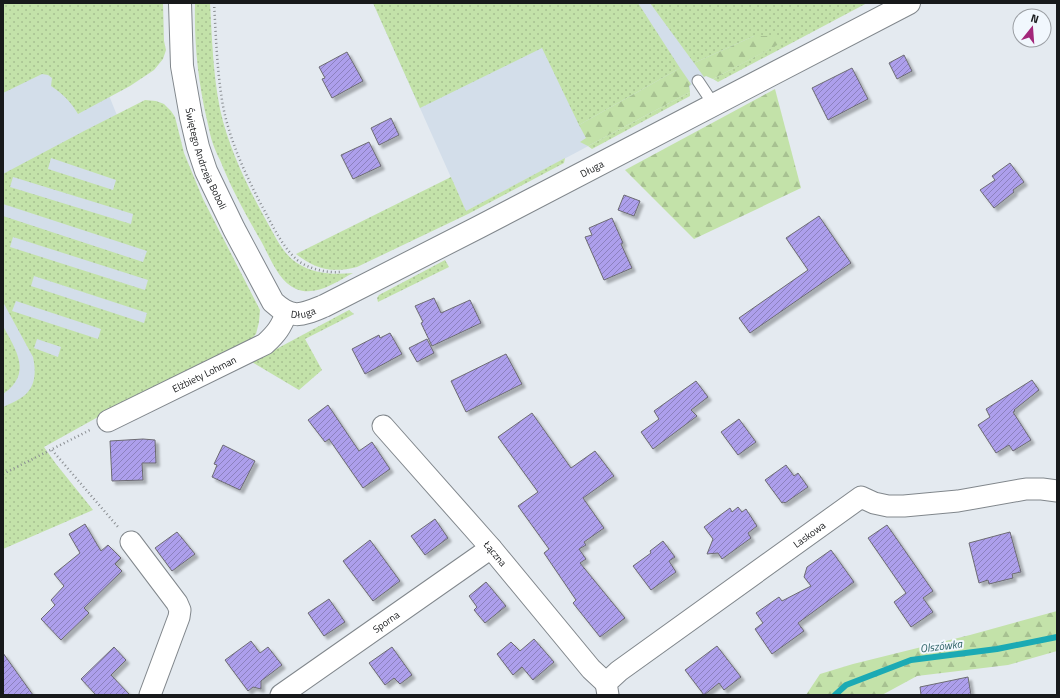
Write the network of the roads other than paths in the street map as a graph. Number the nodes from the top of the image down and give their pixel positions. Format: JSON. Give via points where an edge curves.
{"nodes":[{"id":1,"x":180,"y":3,"type":"edge"},
{"id":2,"x":908,"y":3,"type":"edge"},
{"id":3,"x":698,"y":80,"type":"dead end"},
{"id":4,"x":714,"y":105,"type":"junction"},
{"id":5,"x":280,"y":307,"type":"junction"},
{"id":6,"x":108,"y":421,"type":"road end"},
{"id":7,"x":383,"y":426,"type":"dead end"},
{"id":8,"x":1057,"y":491,"type":"edge"},
{"id":9,"x":131,"y":542,"type":"road end"},
{"id":10,"x":491,"y":548,"type":"junction"},
{"id":11,"x":607,"y":689,"type":"edge"},
{"id":12,"x":150,"y":695,"type":"edge"},
{"id":13,"x":281,"y":695,"type":"edge"}],
"edges":[{"from":1,"to":5,"type":"street","name":"Świętego Andrzeja Boboli","via":[[182,66],[191,117],[206,171],[231,222]]},
{"from":2,"to":4,"type":"street","name":"Długa"},
{"from":3,"to":4,"type":"lane"},
{"from":4,"to":5,"type":"street","name":"Długa","via":[[324,306],[299,314],[293,314]]},
{"from":5,"to":6,"type":"street","name":"Elżbiety Lohman","via":[[281,326],[265,344]]},
{"from":7,"to":10,"type":"street","name":"Łączna"},
{"from":8,"to":11,"type":"street","name":"Laskowa","via":[[1026,489],[958,501],[904,506],[888,506],[861,497],[619,671]]},
{"from":9,"to":12,"type":"street","via":[[180,610]]},
{"from":10,"to":11,"type":"street","name":"Łączna"},
{"from":10,"to":13,"type":"street","name":"Sporna"}]}
